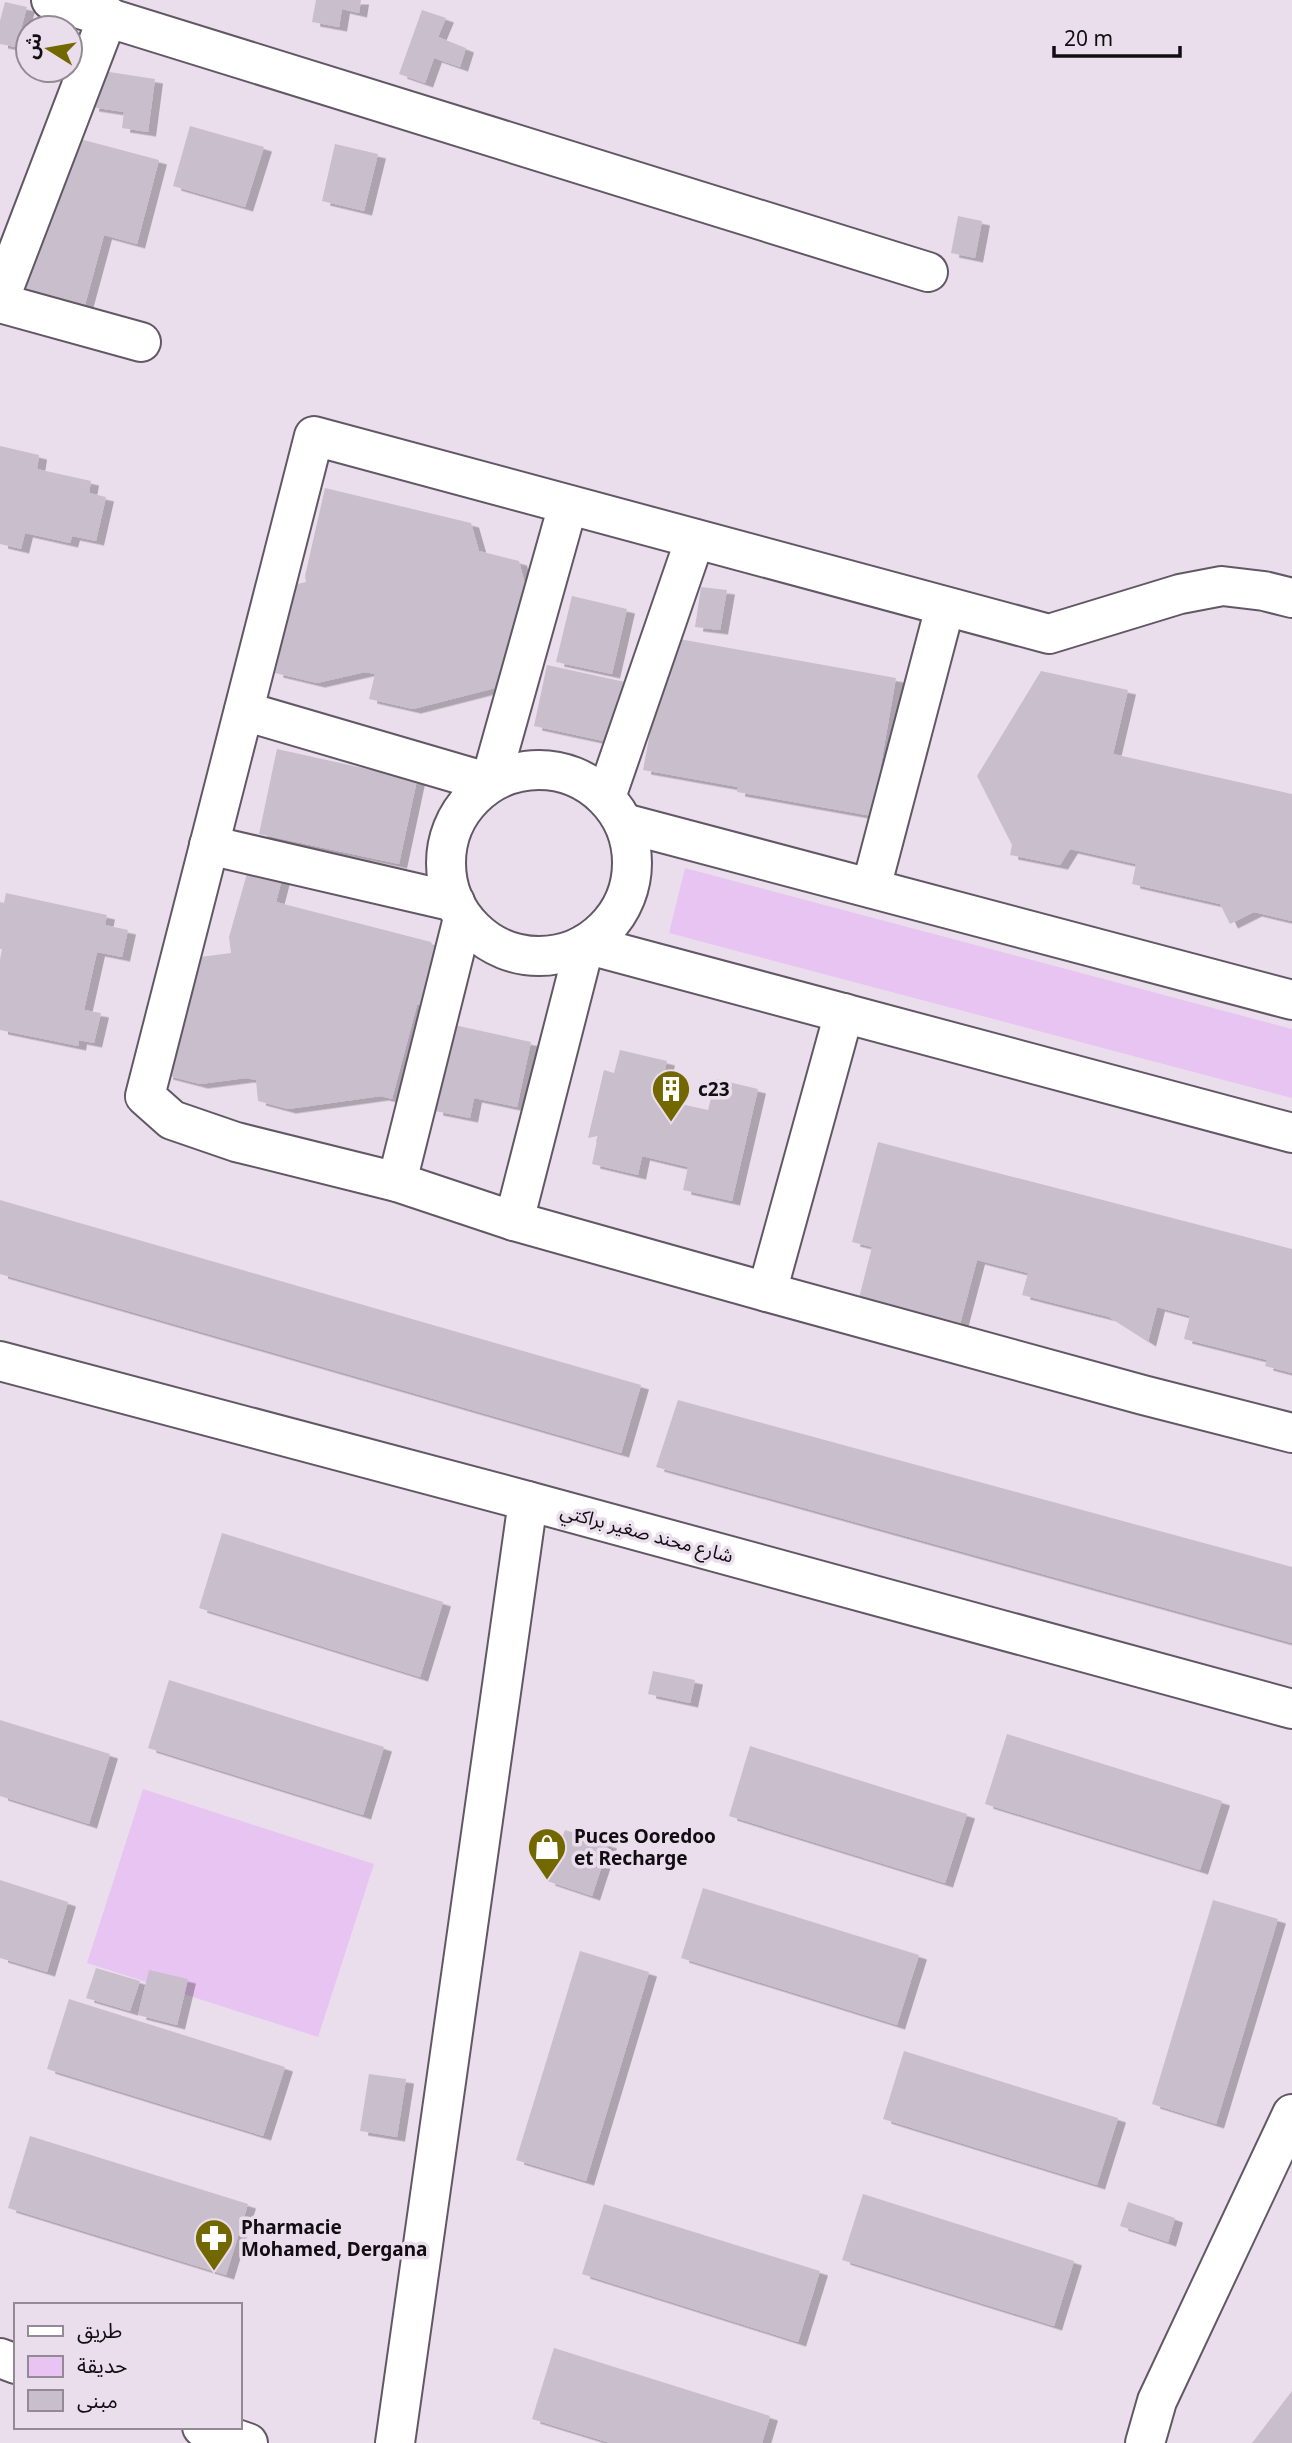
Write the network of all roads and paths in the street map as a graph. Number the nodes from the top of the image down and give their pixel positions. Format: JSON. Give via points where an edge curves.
{"nodes":[{"id":1,"x":51,"y":0,"type":"edge"},
{"id":2,"x":108,"y":16,"type":"junction"},
{"id":3,"x":928,"y":272,"type":"dead end"},
{"id":4,"x":0,"y":300,"type":"edge"},
{"id":5,"x":141,"y":342,"type":"dead end"},
{"id":6,"x":568,"y":505,"type":"junction"},
{"id":7,"x":695,"y":539,"type":"junction"},
{"id":8,"x":1292,"y":598,"type":"edge"},
{"id":9,"x":945,"y":607,"type":"junction"},
{"id":10,"x":244,"y":711,"type":"junction"},
{"id":11,"x":490,"y":783,"type":"junction"},
{"id":12,"x":615,"y":810,"type":"junction"},
{"id":13,"x":209,"y":845,"type":"junction"},
{"id":14,"x":870,"y":888,"type":"junction"},
{"id":15,"x":459,"y":910,"type":"junction"},
{"id":16,"x":585,"y":944,"type":"junction"},
{"id":17,"x":1292,"y":1000,"type":"edge"},
{"id":18,"x":844,"y":1013,"type":"junction"},
{"id":19,"x":1292,"y":1133,"type":"edge"},
{"id":20,"x":397,"y":1182,"type":"junction"},
{"id":21,"x":514,"y":1221,"type":"junction"},
{"id":22,"x":767,"y":1292,"type":"junction"},
{"id":23,"x":0,"y":1361,"type":"edge"},
{"id":24,"x":1292,"y":1433,"type":"edge"},
{"id":25,"x":528,"y":1500,"type":"junction"},
{"id":26,"x":1292,"y":1709,"type":"edge"},
{"id":27,"x":1292,"y":2114,"type":"edge"},
{"id":28,"x":208,"y":2429,"type":"edge"},
{"id":29,"x":248,"y":2443,"type":"edge"},
{"id":30,"x":395,"y":2443,"type":"edge"},
{"id":31,"x":1145,"y":2443,"type":"edge"}],
"edges":[{"from":1,"to":2,"type":"street"},
{"from":2,"to":3,"type":"street"},
{"from":2,"to":4,"type":"street"},
{"from":4,"to":5,"type":"street"},
{"from":6,"to":7,"type":"street"},
{"from":6,"to":10,"type":"street","via":[[314,436]]},
{"from":6,"to":11,"type":"street"},
{"from":7,"to":9,"type":"street"},
{"from":7,"to":12,"type":"street"},
{"from":8,"to":9,"type":"street","via":[[1222,586],[1180,594],[1049,634]]},
{"from":9,"to":14,"type":"street"},
{"from":10,"to":11,"type":"street"},
{"from":10,"to":13,"type":"street"},
{"from":11,"to":12,"type":"street","via":[[519,771],[550,769],[580,778]]},
{"from":11,"to":15,"type":"street","via":[[466,804],[451,830],[445,860],[449,891]]},
{"from":12,"to":14,"type":"street"},
{"from":12,"to":16,"type":"street","via":[[632,853],[631,884],[619,913]]},
{"from":13,"to":15,"type":"street"},
{"from":13,"to":20,"type":"street","via":[[145,1096],[172,1121],[236,1142]]},
{"from":14,"to":17,"type":"street"},
{"from":15,"to":16,"type":"street","via":[[485,940],[512,953],[542,957]]},
{"from":15,"to":20,"type":"street"},
{"from":16,"to":18,"type":"street"},
{"from":16,"to":21,"type":"street"},
{"from":18,"to":19,"type":"street"},
{"from":18,"to":22,"type":"street"},
{"from":20,"to":21,"type":"street"},
{"from":21,"to":22,"type":"street"},
{"from":22,"to":24,"type":"street"},
{"from":23,"to":25,"type":"street","name":"شارع محند صغير براكتي"},
{"from":25,"to":26,"type":"street","name":"شارع محند صغير براكتي"},
{"from":25,"to":30,"type":"street"},
{"from":27,"to":31,"type":"street","via":[[1157,2401]]},
{"from":28,"to":29,"type":"street"}]}
